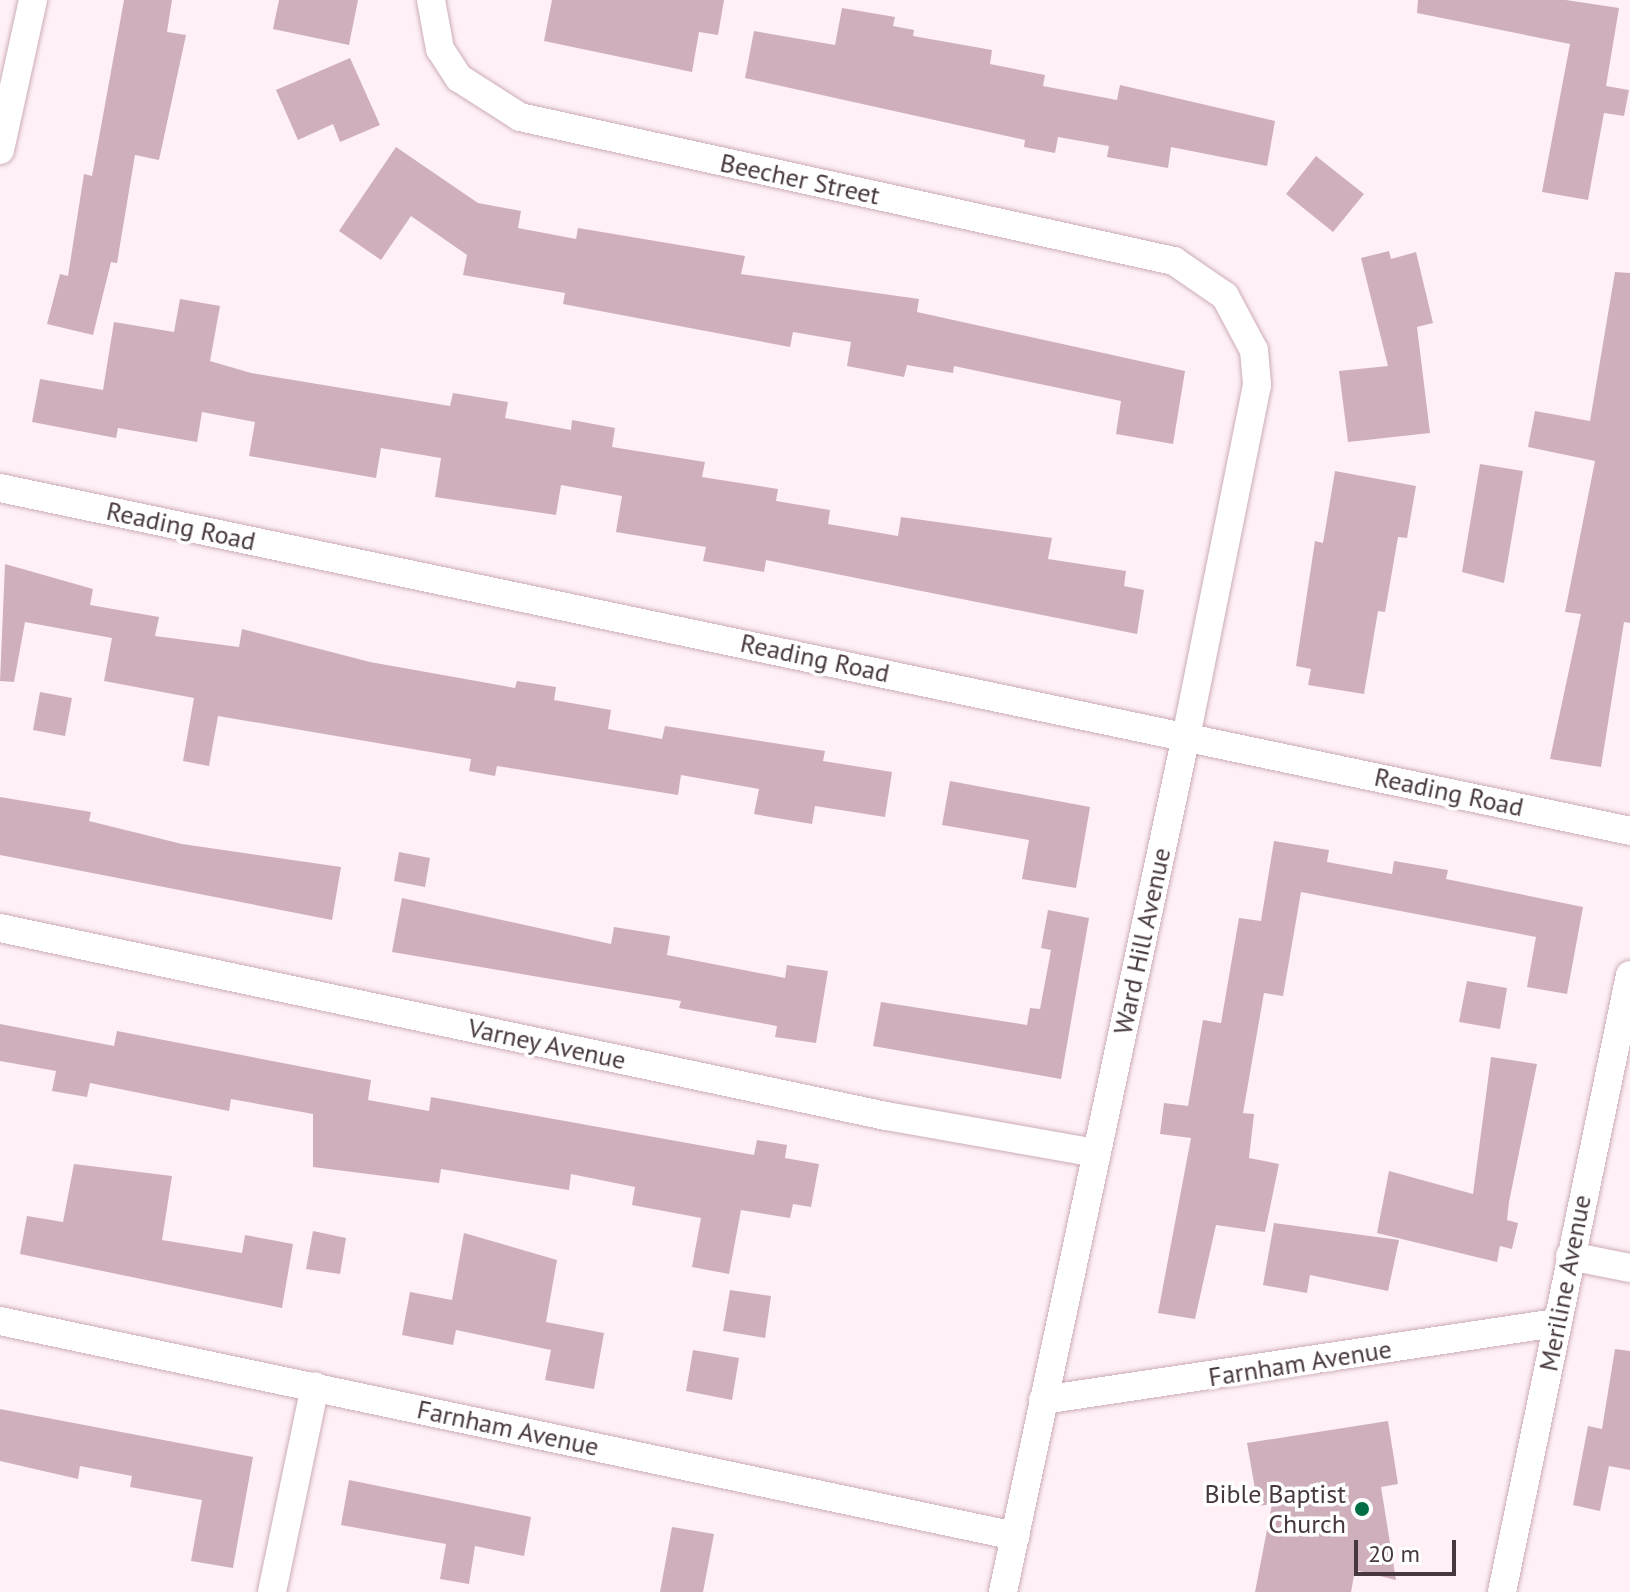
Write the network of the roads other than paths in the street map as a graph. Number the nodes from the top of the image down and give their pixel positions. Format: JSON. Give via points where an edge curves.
{"nodes":[{"id":1,"x":33,"y":0,"type":"edge"},
{"id":2,"x":431,"y":0,"type":"edge"},
{"id":3,"x":0,"y":150,"type":"edge"},
{"id":4,"x":1225,"y":296,"type":"joint"},
{"id":5,"x":0,"y":488,"type":"edge"},
{"id":6,"x":1186,"y":736,"type":"junction"},
{"id":7,"x":1630,"y":831,"type":"edge"},
{"id":8,"x":0,"y":928,"type":"edge"},
{"id":9,"x":1630,"y":975,"type":"edge"},
{"id":10,"x":1095,"y":1153,"type":"junction"},
{"id":11,"x":1570,"y":1256,"type":"junction"},
{"id":12,"x":1630,"y":1268,"type":"edge"},
{"id":13,"x":0,"y":1321,"type":"edge"},
{"id":14,"x":1556,"y":1323,"type":"junction"},
{"id":15,"x":315,"y":1386,"type":"junction"},
{"id":16,"x":1043,"y":1400,"type":"junction"},
{"id":17,"x":1015,"y":1536,"type":"junction"},
{"id":18,"x":272,"y":1592,"type":"edge"},
{"id":19,"x":1003,"y":1592,"type":"edge"},
{"id":20,"x":1502,"y":1592,"type":"edge"}],
"edges":[{"from":1,"to":3,"type":"street"},
{"from":2,"to":4,"type":"street","name":"Beecher Street","via":[[440,49],[459,78],[520,117],[1174,261]]},
{"from":4,"to":6,"type":"street","name":"Ward Hill Avenue","via":[[1254,350],[1257,385]]},
{"from":5,"to":6,"type":"street","name":"Reading Road"},
{"from":6,"to":7,"type":"street","name":"Reading Road"},
{"from":6,"to":10,"type":"street","name":"Ward Hill Avenue"},
{"from":8,"to":10,"type":"street","name":"Varney Avenue","via":[[870,1113]]},
{"from":9,"to":11,"type":"street","name":"Meriline Avenue"},
{"from":10,"to":16,"type":"street","name":"Ward Hill Avenue"},
{"from":11,"to":12,"type":"street"},
{"from":11,"to":14,"type":"street","name":"Meriline Avenue"},
{"from":13,"to":15,"type":"street","name":"Farnham Avenue"},
{"from":14,"to":16,"type":"street","name":"Farnham Avenue"},
{"from":14,"to":20,"type":"street","name":"Meriline Avenue"},
{"from":15,"to":17,"type":"street","name":"Farnham Avenue"},
{"from":15,"to":18,"type":"street"},
{"from":16,"to":17,"type":"street","name":"Ward Hill Avenue"},
{"from":17,"to":19,"type":"street","name":"Ward Hill Avenue"}]}
